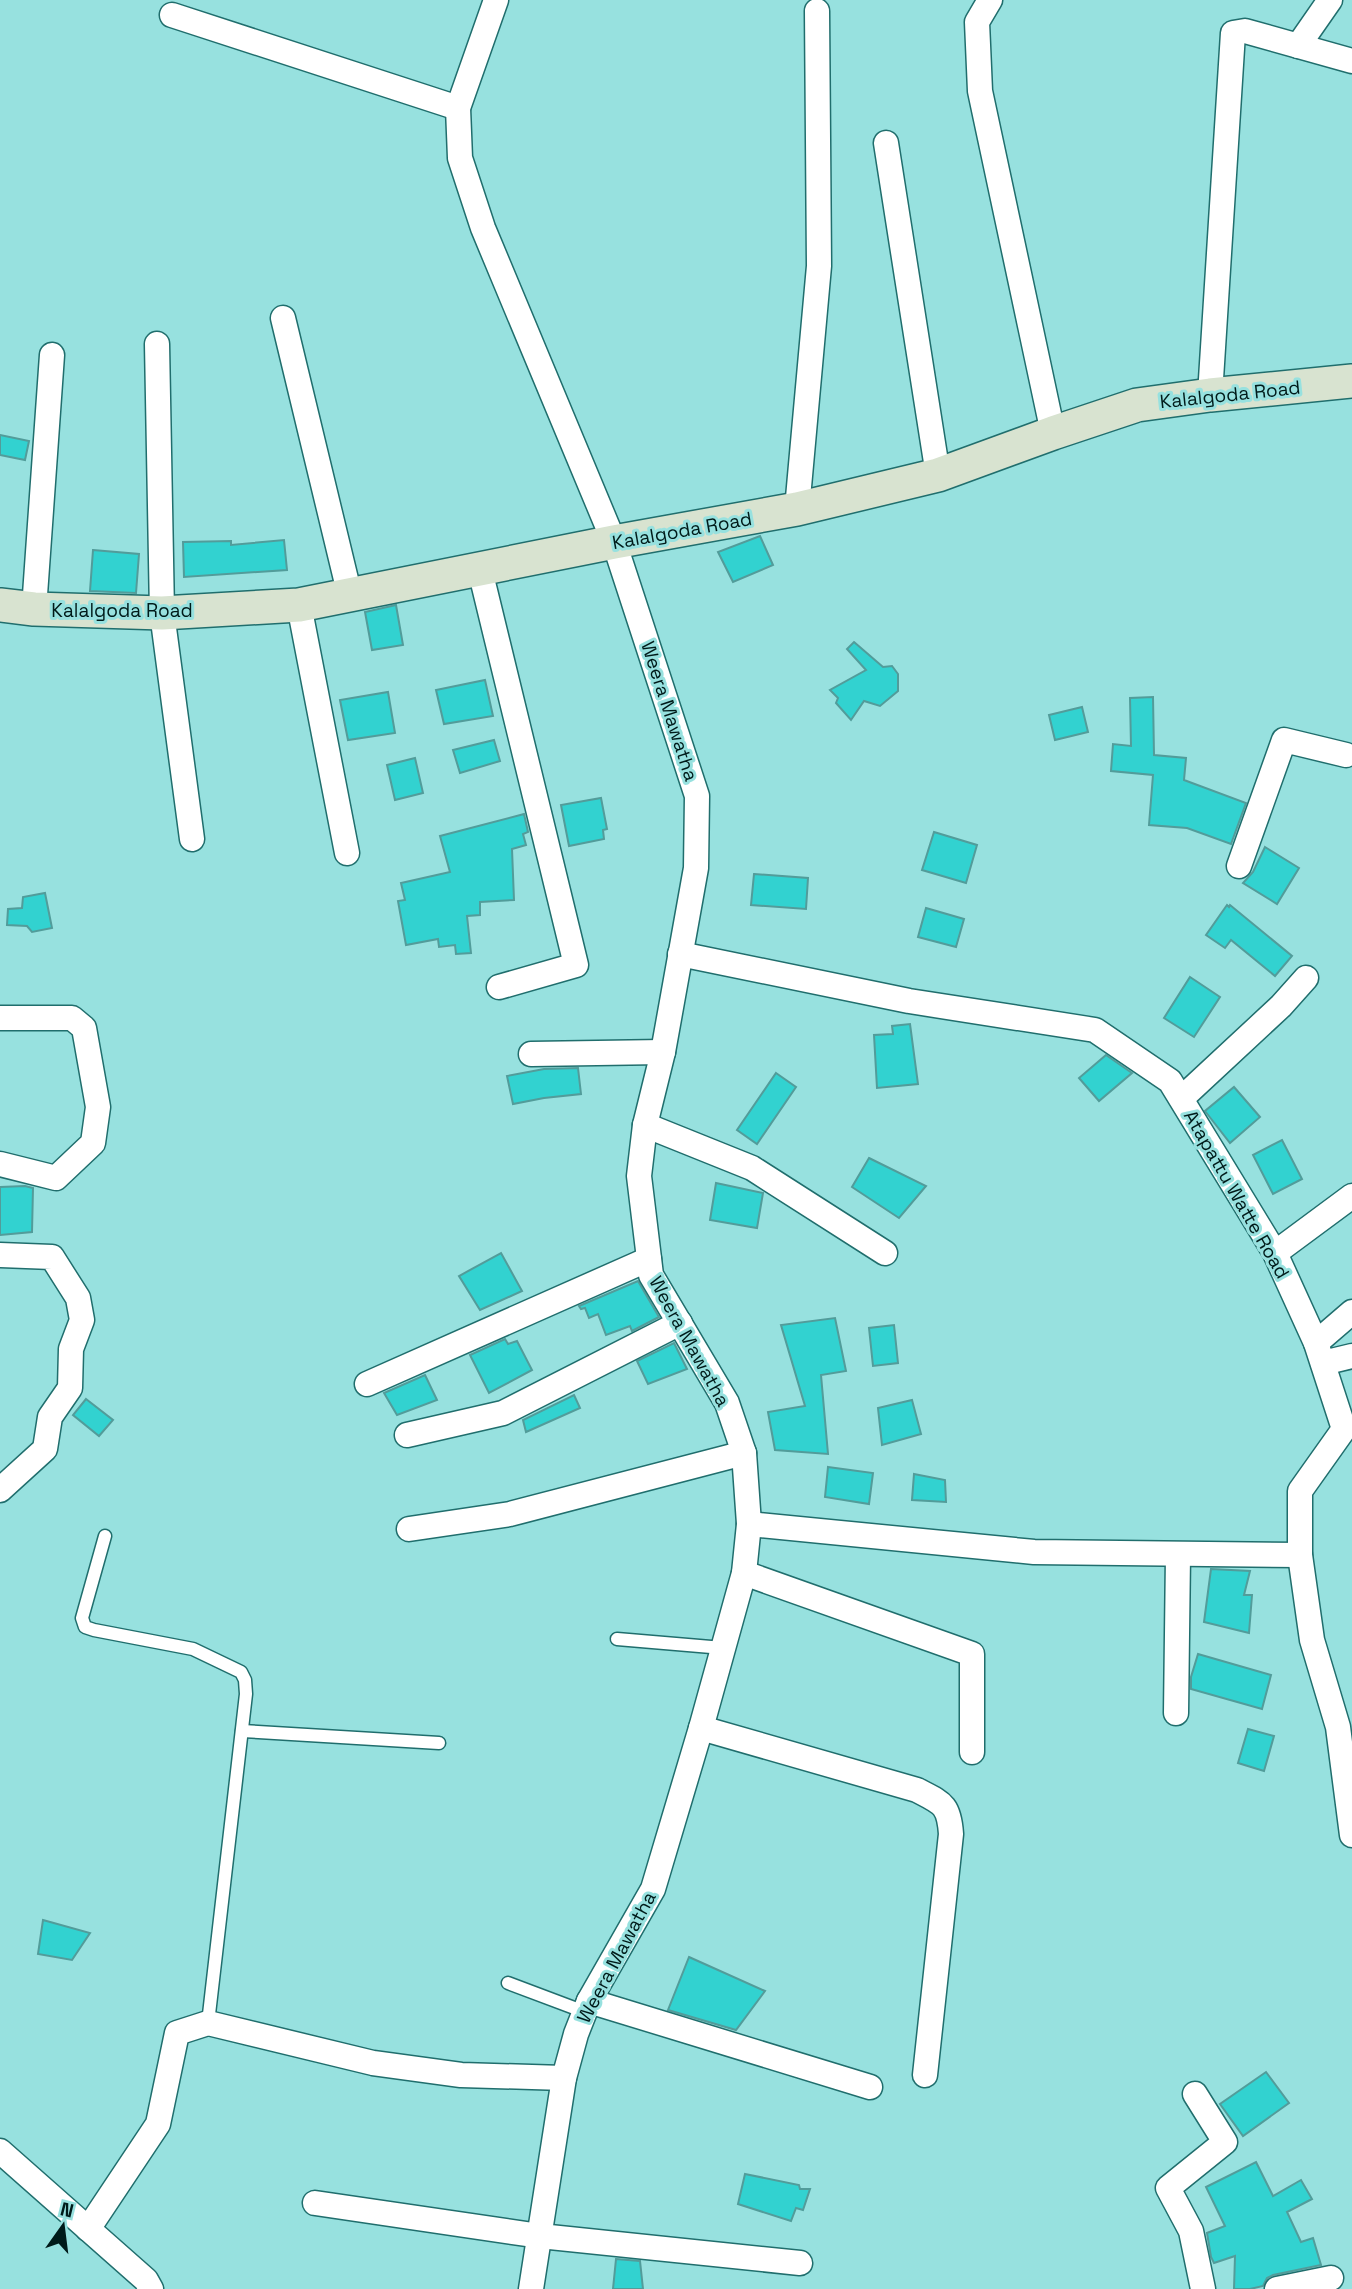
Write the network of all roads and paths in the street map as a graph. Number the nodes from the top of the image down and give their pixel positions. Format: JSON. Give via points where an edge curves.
{"nodes":[{"id":1,"x":496,"y":0,"type":"edge"},
{"id":2,"x":990,"y":0,"type":"edge"},
{"id":3,"x":1330,"y":0,"type":"edge"},
{"id":4,"x":817,"y":11,"type":"dead end"},
{"id":5,"x":172,"y":15,"type":"dead end"},
{"id":6,"x":1297,"y":46,"type":"junction"},
{"id":7,"x":1352,"y":61,"type":"edge"},
{"id":8,"x":458,"y":108,"type":"junction"},
{"id":9,"x":886,"y":143,"type":"dead end"},
{"id":10,"x":283,"y":318,"type":"dead end"},
{"id":11,"x":158,"y":344,"type":"dead end"},
{"id":12,"x":52,"y":355,"type":"dead end"},
{"id":13,"x":1352,"y":381,"type":"edge"},
{"id":14,"x":1210,"y":394,"type":"junction"},
{"id":15,"x":1053,"y":433,"type":"junction"},
{"id":16,"x":938,"y":475,"type":"junction"},
{"id":17,"x":797,"y":509,"type":"junction"},
{"id":18,"x":614,"y":542,"type":"junction"},
{"id":19,"x":480,"y":569,"type":"junction"},
{"id":20,"x":350,"y":596,"type":"junction"},
{"id":21,"x":0,"y":605,"type":"edge"},
{"id":22,"x":299,"y":605,"type":"junction"},
{"id":23,"x":34,"y":609,"type":"junction"},
{"id":24,"x":162,"y":613,"type":"junction"},
{"id":25,"x":1350,"y":752,"type":"edge"},
{"id":26,"x":192,"y":839,"type":"dead end"},
{"id":27,"x":347,"y":853,"type":"dead end"},
{"id":28,"x":1239,"y":866,"type":"dead end"},
{"id":29,"x":680,"y":954,"type":"junction"},
{"id":30,"x":1306,"y":978,"type":"dead end"},
{"id":31,"x":499,"y":987,"type":"dead end"},
{"id":32,"x":0,"y":1018,"type":"edge"},
{"id":33,"x":663,"y":1052,"type":"junction"},
{"id":34,"x":531,"y":1054,"type":"dead end"},
{"id":35,"x":1182,"y":1098,"type":"junction"},
{"id":36,"x":645,"y":1125,"type":"junction"},
{"id":37,"x":0,"y":1164,"type":"edge"},
{"id":38,"x":1352,"y":1196,"type":"edge"},
{"id":39,"x":885,"y":1253,"type":"dead end"},
{"id":40,"x":1275,"y":1253,"type":"junction"},
{"id":41,"x":0,"y":1255,"type":"edge"},
{"id":42,"x":649,"y":1259,"type":"junction"},
{"id":43,"x":1352,"y":1312,"type":"edge"},
{"id":44,"x":680,"y":1324,"type":"junction"},
{"id":45,"x":1320,"y":1353,"type":"junction"},
{"id":46,"x":1352,"y":1356,"type":"edge"},
{"id":47,"x":368,"y":1384,"type":"dead end"},
{"id":48,"x":1348,"y":1427,"type":"edge"},
{"id":49,"x":407,"y":1435,"type":"dead end"},
{"id":50,"x":744,"y":1453,"type":"junction"},
{"id":51,"x":0,"y":1490,"type":"edge"},
{"id":52,"x":749,"y":1524,"type":"junction"},
{"id":53,"x":409,"y":1529,"type":"dead end"},
{"id":54,"x":104,"y":1536,"type":"dead end"},
{"id":55,"x":1178,"y":1555,"type":"junction"},
{"id":56,"x":1300,"y":1555,"type":"junction"},
{"id":57,"x":744,"y":1573,"type":"junction"},
{"id":58,"x":617,"y":1639,"type":"dead end"},
{"id":59,"x":723,"y":1648,"type":"junction"},
{"id":60,"x":1176,"y":1713,"type":"dead end"},
{"id":61,"x":701,"y":1728,"type":"junction"},
{"id":62,"x":242,"y":1731,"type":"junction"},
{"id":63,"x":439,"y":1743,"type":"dead end"},
{"id":64,"x":972,"y":1752,"type":"dead end"},
{"id":65,"x":1352,"y":1835,"type":"edge"},
{"id":66,"x":508,"y":1983,"type":"dead end"},
{"id":67,"x":587,"y":2007,"type":"junction"},
{"id":68,"x":208,"y":2023,"type":"junction"},
{"id":69,"x":925,"y":2074,"type":"dead end"},
{"id":70,"x":564,"y":2078,"type":"junction"},
{"id":71,"x":870,"y":2087,"type":"dead end"},
{"id":72,"x":1195,"y":2094,"type":"dead end"},
{"id":73,"x":0,"y":2151,"type":"edge"},
{"id":74,"x":315,"y":2203,"type":"dead end"},
{"id":75,"x":88,"y":2229,"type":"junction"},
{"id":76,"x":540,"y":2236,"type":"junction"},
{"id":77,"x":800,"y":2263,"type":"dead end"},
{"id":78,"x":1331,"y":2278,"type":"dead end"},
{"id":79,"x":142,"y":2286,"type":"edge"},
{"id":80,"x":531,"y":2289,"type":"edge"},
{"id":81,"x":1203,"y":2289,"type":"edge"},
{"id":82,"x":1277,"y":2289,"type":"edge"}],
"edges":[{"from":1,"to":8,"type":"street"},
{"from":2,"to":15,"type":"street","via":[[977,22],[980,90]]},
{"from":3,"to":6,"type":"street"},
{"from":4,"to":17,"type":"street","via":[[820,266]]},
{"from":5,"to":8,"type":"street"},
{"from":6,"to":7,"type":"street"},
{"from":6,"to":14,"type":"street","via":[[1245,31],[1233,33]]},
{"from":8,"to":18,"type":"street","name":"Weera Mawatha","via":[[460,158],[483,228]]},
{"from":9,"to":16,"type":"street"},
{"from":10,"to":20,"type":"street"},
{"from":11,"to":24,"type":"street"},
{"from":12,"to":23,"type":"street"},
{"from":13,"to":14,"type":"street","name":"Kalalgoda Road"},
{"from":14,"to":15,"type":"street","name":"Kalalgoda Road","via":[[1137,405]]},
{"from":15,"to":16,"type":"street","name":"Kalalgoda Road"},
{"from":16,"to":17,"type":"street","name":"Kalalgoda Road"},
{"from":17,"to":18,"type":"street","name":"Kalalgoda Road"},
{"from":18,"to":19,"type":"street","name":"Kalalgoda Road"},
{"from":18,"to":29,"type":"street","name":"Weera Mawatha","via":[[697,796],[696,868]]},
{"from":19,"to":20,"type":"street","name":"Kalalgoda Road"},
{"from":19,"to":31,"type":"street","via":[[576,965]]},
{"from":20,"to":22,"type":"street","name":"Kalalgoda Road"},
{"from":21,"to":23,"type":"street","name":"Kalalgoda Road"},
{"from":22,"to":24,"type":"street","name":"Kalalgoda Road"},
{"from":22,"to":27,"type":"street"},
{"from":23,"to":24,"type":"street","name":"Kalalgoda Road"},
{"from":24,"to":26,"type":"street"},
{"from":25,"to":28,"type":"street","via":[[1284,740]]},
{"from":29,"to":33,"type":"street","name":"Weera Mawatha"},
{"from":29,"to":35,"type":"street","name":"Atapattu Watte Road","via":[[909,1002],[1095,1030],[1170,1081]]},
{"from":30,"to":35,"type":"street"},
{"from":32,"to":37,"type":"street","via":[[72,1018],[84,1028],[98,1107],[93,1143],[56,1178]]},
{"from":33,"to":34,"type":"street"},
{"from":33,"to":36,"type":"street","name":"Weera Mawatha"},
{"from":35,"to":40,"type":"street","name":"Atapattu Watte Road"},
{"from":36,"to":39,"type":"street","via":[[752,1168]]},
{"from":36,"to":42,"type":"street","name":"Weera Mawatha","via":[[639,1176]]},
{"from":38,"to":40,"type":"street"},
{"from":40,"to":45,"type":"street","name":"Atapattu Watte Road"},
{"from":41,"to":51,"type":"street","via":[[52,1257],[78,1298],[82,1320],[71,1349],[70,1388],[50,1417],[45,1449]]},
{"from":42,"to":44,"type":"street","name":"Weera Mawatha","via":[[651,1275]]},
{"from":42,"to":47,"type":"street"},
{"from":43,"to":45,"type":"street"},
{"from":44,"to":49,"type":"street","via":[[503,1413]]},
{"from":44,"to":50,"type":"street","name":"Weera Mawatha","via":[[727,1403]]},
{"from":45,"to":46,"type":"street"},
{"from":45,"to":48,"type":"street","name":"Atapattu Watte Road"},
{"from":48,"to":56,"type":"street","name":"Atapattu Watte Road","via":[[1300,1491]]},
{"from":50,"to":52,"type":"street","name":"Weera Mawatha"},
{"from":50,"to":53,"type":"street","via":[[510,1514]]},
{"from":52,"to":55,"type":"street","via":[[1034,1552]]},
{"from":52,"to":57,"type":"street","name":"Weera Mawatha"},
{"from":54,"to":62,"type":"lane","via":[[82,1618],[85,1627],[193,1649],[241,1672],[246,1694]]},
{"from":55,"to":56,"type":"street"},
{"from":55,"to":60,"type":"street"},
{"from":56,"to":65,"type":"street","name":"Atapattu Watte Road","via":[[1312,1640],[1338,1727]]},
{"from":57,"to":59,"type":"street","name":"Weera Mawatha"},
{"from":57,"to":64,"type":"street","via":[[972,1654]]},
{"from":58,"to":59,"type":"lane"},
{"from":59,"to":61,"type":"street","name":"Weera Mawatha"},
{"from":61,"to":67,"type":"street","name":"Weera Mawatha","via":[[653,1889]]},
{"from":61,"to":69,"type":"street","via":[[917,1790],[940,1802],[950,1815]]},
{"from":62,"to":63,"type":"lane"},
{"from":62,"to":68,"type":"lane"},
{"from":66,"to":67,"type":"lane"},
{"from":67,"to":70,"type":"street","name":"Weera Mawatha"},
{"from":67,"to":71,"type":"street"},
{"from":68,"to":70,"type":"street","via":[[373,2063],[461,2075]]},
{"from":68,"to":75,"type":"street","via":[[177,2033],[158,2124]]},
{"from":70,"to":76,"type":"street","name":"Weera Mawatha"},
{"from":72,"to":81,"type":"street","via":[[1225,2142],[1168,2188],[1191,2231]]},
{"from":73,"to":75,"type":"street"},
{"from":74,"to":76,"type":"street"},
{"from":75,"to":79,"type":"street"},
{"from":76,"to":77,"type":"street"},
{"from":76,"to":80,"type":"street","name":"Weera Mawatha"},
{"from":78,"to":82,"type":"street"}]}
